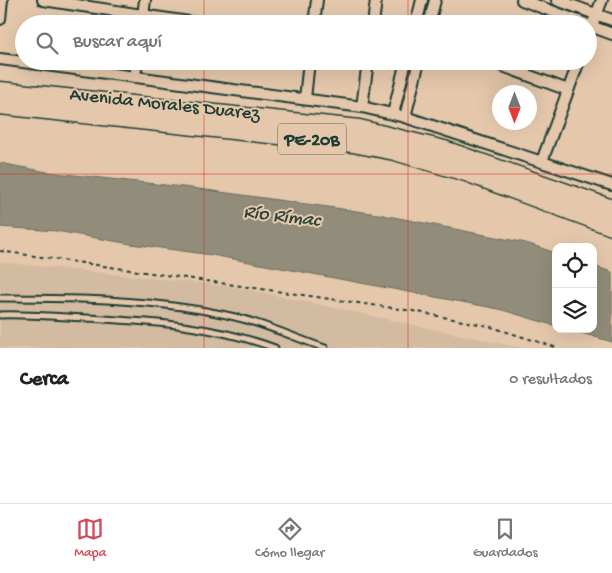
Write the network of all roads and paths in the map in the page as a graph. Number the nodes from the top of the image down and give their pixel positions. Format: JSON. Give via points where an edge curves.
{"nodes":[{"id":1,"x":2,"y":0,"type":"edge"},
{"id":2,"x":42,"y":0,"type":"edge"},
{"id":3,"x":145,"y":0,"type":"edge"},
{"id":4,"x":317,"y":0,"type":"edge"},
{"id":5,"x":376,"y":0,"type":"edge"},
{"id":6,"x":422,"y":0,"type":"edge"},
{"id":7,"x":435,"y":0,"type":"edge"},
{"id":8,"x":522,"y":0,"type":"edge"},
{"id":9,"x":557,"y":0,"type":"edge"},
{"id":10,"x":602,"y":0,"type":"edge"},
{"id":11,"x":596,"y":14,"type":"junction"},
{"id":12,"x":122,"y":15,"type":"edge"},
{"id":13,"x":143,"y":15,"type":"edge"},
{"id":14,"x":315,"y":15,"type":"edge"},
{"id":15,"x":374,"y":15,"type":"edge"},
{"id":16,"x":418,"y":15,"type":"edge"},
{"id":17,"x":431,"y":15,"type":"edge"},
{"id":18,"x":558,"y":15,"type":"edge"},
{"id":19,"x":0,"y":19,"type":"edge"},
{"id":20,"x":612,"y":20,"type":"edge"},
{"id":21,"x":597,"y":30,"type":"edge"},
{"id":22,"x":612,"y":34,"type":"edge"},
{"id":23,"x":0,"y":59,"type":"edge"},
{"id":24,"x":15,"y":61,"type":"edge"},
{"id":25,"x":82,"y":70,"type":"edge"},
{"id":26,"x":136,"y":70,"type":"edge"},
{"id":27,"x":308,"y":70,"type":"edge"},
{"id":28,"x":367,"y":70,"type":"edge"},
{"id":29,"x":404,"y":70,"type":"edge"},
{"id":30,"x":417,"y":70,"type":"edge"},
{"id":31,"x":514,"y":70,"type":"edge"},
{"id":32,"x":576,"y":70,"type":"edge"},
{"id":33,"x":135,"y":77,"type":"junction"},
{"id":34,"x":568,"y":90,"type":"junction"},
{"id":35,"x":0,"y":91,"type":"edge"},
{"id":36,"x":305,"y":99,"type":"junction"},
{"id":37,"x":0,"y":105,"type":"edge"},
{"id":38,"x":362,"y":107,"type":"junction"},
{"id":39,"x":393,"y":114,"type":"junction"},
{"id":40,"x":406,"y":116,"type":"junction"},
{"id":41,"x":542,"y":161,"type":"junction"},
{"id":42,"x":611,"y":182,"type":"edge"},
{"id":43,"x":612,"y":209,"type":"edge"},
{"id":44,"x":612,"y":226,"type":"edge"},
{"id":45,"x":0,"y":250,"type":"edge"},
{"id":46,"x":0,"y":298,"type":"edge"},
{"id":47,"x":0,"y":315,"type":"edge"},
{"id":48,"x":274,"y":348,"type":"edge"},
{"id":49,"x":325,"y":348,"type":"edge"},
{"id":50,"x":558,"y":348,"type":"edge"}],
"edges":[{"from":1,"to":19,"type":"street"},
{"from":2,"to":12,"type":"street"},
{"from":3,"to":13,"type":"street"},
{"from":4,"to":14,"type":"street"},
{"from":5,"to":15,"type":"street"},
{"from":6,"to":16,"type":"street"},
{"from":7,"to":17,"type":"street"},
{"from":8,"to":18,"type":"street"},
{"from":9,"to":11,"type":"street"},
{"from":10,"to":11,"type":"street"},
{"from":11,"to":20,"type":"street"},
{"from":21,"to":22,"type":"street"},
{"from":23,"to":24,"type":"street","name":"Avenida Morales Duarez"},
{"from":25,"to":33,"type":"street","name":"Avenida Morales Duarez"},
{"from":26,"to":33,"type":"street"},
{"from":27,"to":36,"type":"street"},
{"from":28,"to":38,"type":"street"},
{"from":29,"to":39,"type":"street"},
{"from":30,"to":40,"type":"street"},
{"from":31,"to":34,"type":"street"},
{"from":32,"to":34,"type":"street"},
{"from":33,"to":36,"type":"street","name":"Avenida Morales Duarez"},
{"from":34,"to":41,"type":"street"},
{"from":35,"to":43,"type":"highway","name":"Avenida Morales Duarez","number":"PE-20B","via":[[359,129],[444,150]]},
{"from":36,"to":38,"type":"street","name":"Avenida Morales Duarez"},
{"from":37,"to":44,"type":"highway","name":"Avenida Morales Duarez","number":"PE-20B","via":[[395,150],[466,172]]},
{"from":38,"to":39,"type":"street","name":"Avenida Morales Duarez"},
{"from":39,"to":40,"type":"street","name":"Avenida Morales Duarez"},
{"from":40,"to":41,"type":"street","name":"Avenida Morales Duarez"},
{"from":41,"to":42,"type":"street","name":"Avenida Morales Duarez"},
{"from":45,"to":50,"type":"path","via":[[413,311],[488,326]]},
{"from":46,"to":49,"type":"lane","via":[[59,298],[183,307],[266,326]]},
{"from":47,"to":48,"type":"lane","via":[[176,325],[224,333]]}]}
